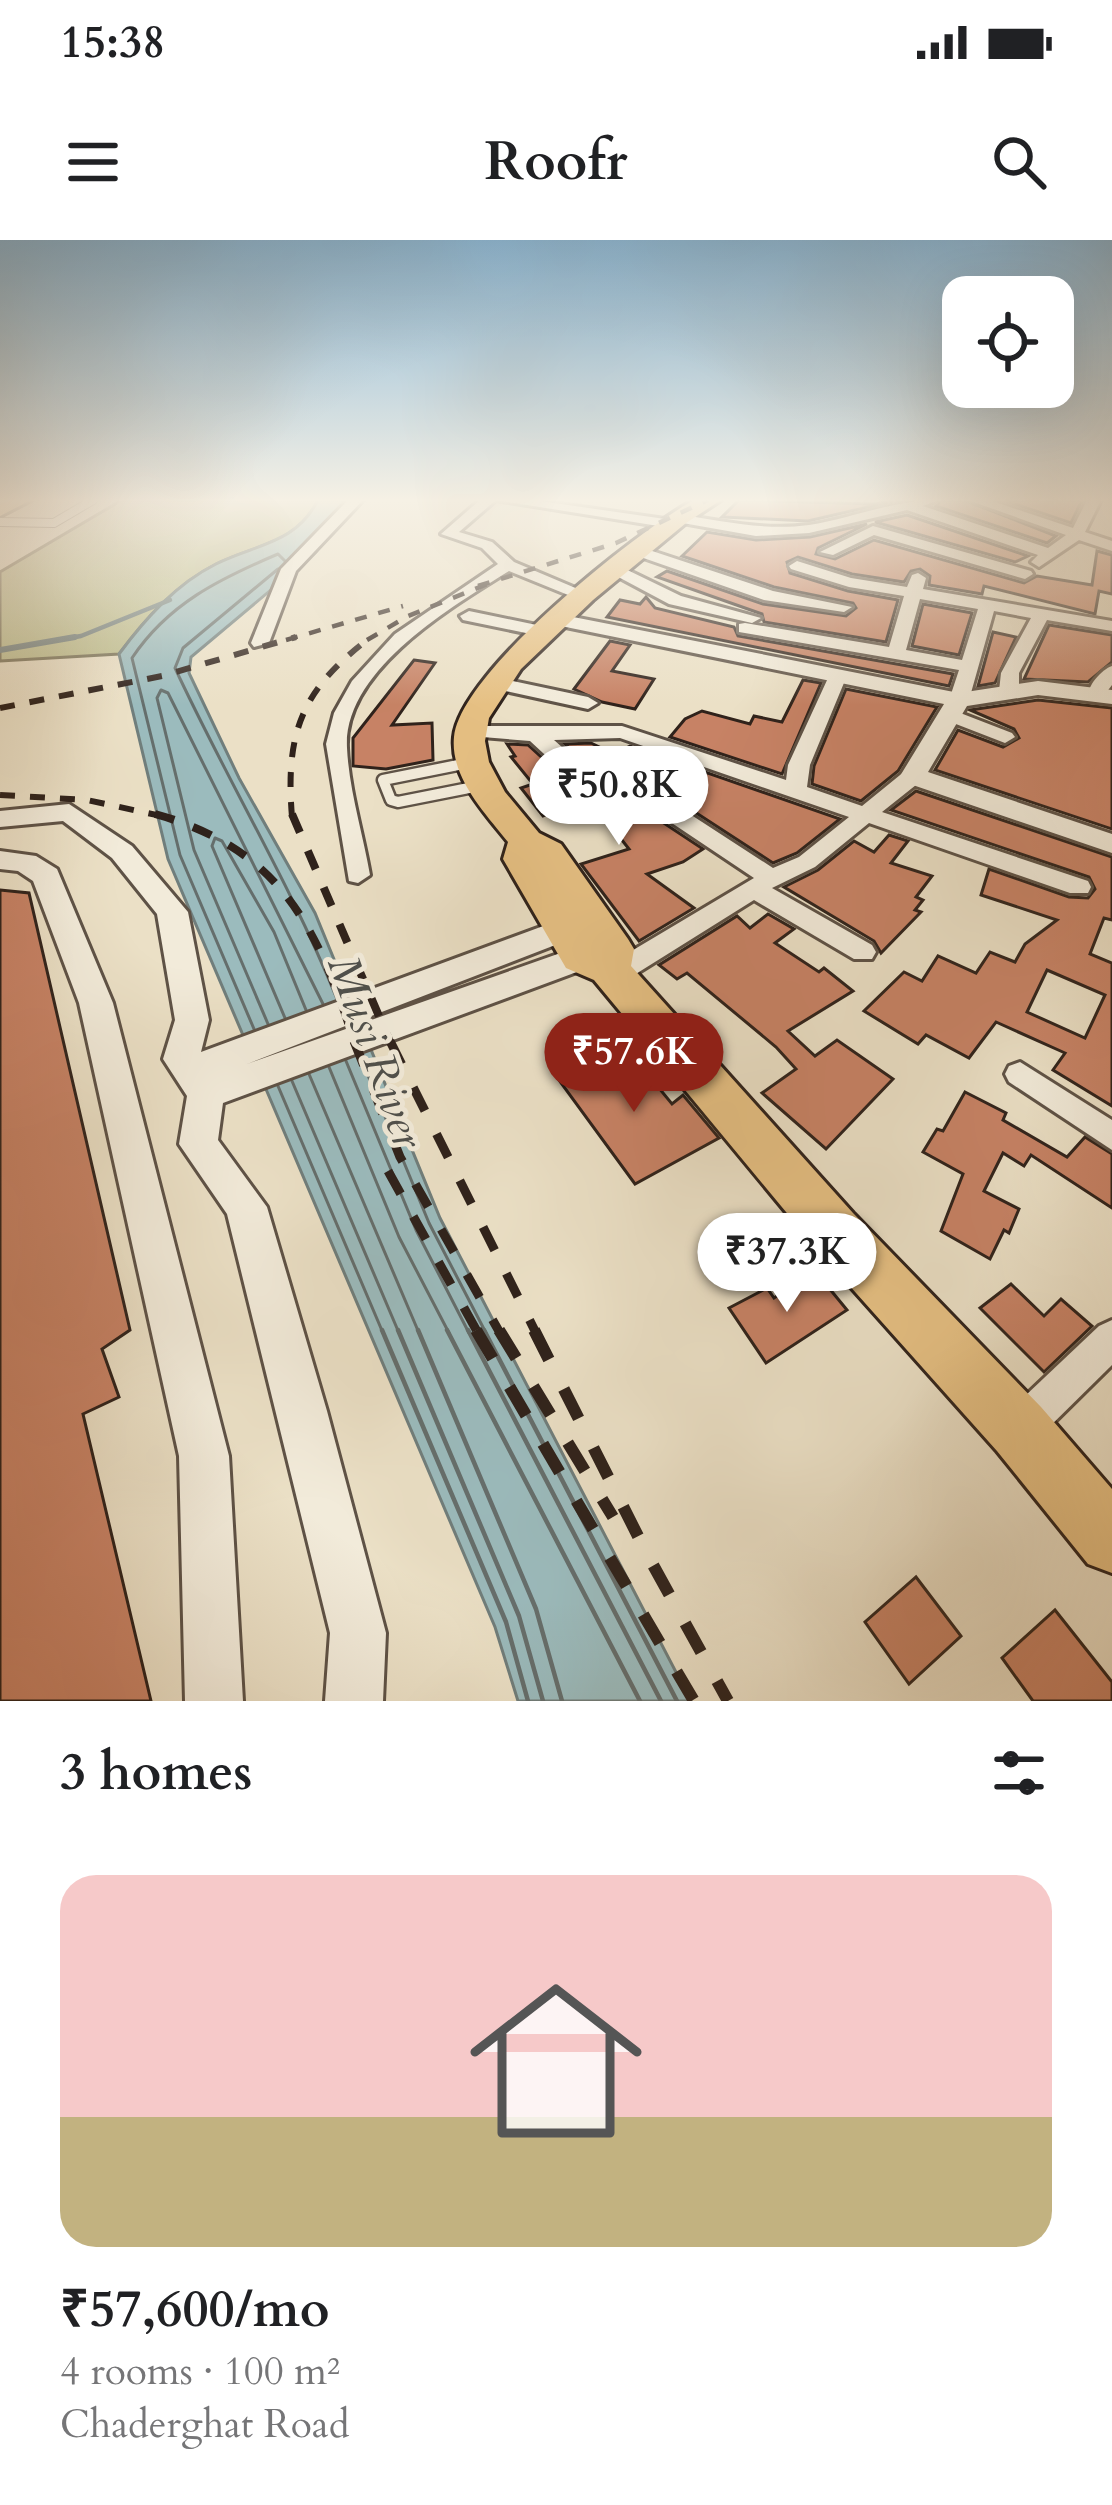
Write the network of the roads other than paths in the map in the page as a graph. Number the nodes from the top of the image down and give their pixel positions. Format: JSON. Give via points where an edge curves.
{"nodes":[{"id":1,"x":290,"y":568,"type":"edge"},
{"id":2,"x":503,"y":568,"type":"edge"},
{"id":3,"x":516,"y":568,"type":"edge"},
{"id":4,"x":616,"y":568,"type":"edge"},
{"id":5,"x":636,"y":568,"type":"edge"},
{"id":6,"x":659,"y":568,"type":"edge"},
{"id":7,"x":803,"y":568,"type":"edge"},
{"id":8,"x":1005,"y":568,"type":"edge"},
{"id":9,"x":1032,"y":568,"type":"edge"},
{"id":10,"x":1025,"y":574,"type":"junction"},
{"id":11,"x":916,"y":583,"type":"junction"},
{"id":12,"x":584,"y":595,"type":"junction"},
{"id":13,"x":770,"y":596,"type":"junction"},
{"id":14,"x":992,"y":603,"type":"junction"},
{"id":15,"x":844,"y":607,"type":"dead end"},
{"id":16,"x":1043,"y":613,"type":"junction"},
{"id":17,"x":469,"y":616,"type":"dead end"},
{"id":18,"x":751,"y":619,"type":"junction"},
{"id":19,"x":551,"y":626,"type":"junction"},
{"id":20,"x":1112,"y":626,"type":"edge"},
{"id":21,"x":260,"y":643,"type":"dead end"},
{"id":22,"x":898,"y":645,"type":"junction"},
{"id":23,"x":728,"y":655,"type":"junction"},
{"id":24,"x":967,"y":666,"type":"junction"},
{"id":25,"x":1112,"y":672,"type":"edge"},
{"id":26,"x":836,"y":677,"type":"junction"},
{"id":27,"x":494,"y":683,"type":"junction"},
{"id":28,"x":1010,"y":692,"type":"junction"},
{"id":29,"x":1104,"y":695,"type":"edge"},
{"id":30,"x":588,"y":703,"type":"dead end"},
{"id":31,"x":954,"y":707,"type":"junction"},
{"id":32,"x":470,"y":730,"type":"junction"},
{"id":33,"x":536,"y":735,"type":"junction"},
{"id":34,"x":1006,"y":737,"type":"dead end"},
{"id":35,"x":467,"y":772,"type":"junction"},
{"id":36,"x":913,"y":776,"type":"junction"},
{"id":37,"x":453,"y":793,"type":"junction"},
{"id":38,"x":795,"y":793,"type":"junction"},
{"id":39,"x":862,"y":817,"type":"junction"},
{"id":40,"x":0,"y":819,"type":"edge"},
{"id":41,"x":526,"y":841,"type":"junction"},
{"id":42,"x":1112,"y":844,"type":"edge"},
{"id":43,"x":0,"y":860,"type":"edge"},
{"id":44,"x":358,"y":875,"type":"dead end"},
{"id":45,"x":763,"y":883,"type":"junction"},
{"id":46,"x":1079,"y":886,"type":"dead end"},
{"id":47,"x":863,"y":952,"type":"dead end"},
{"id":48,"x":592,"y":958,"type":"junction"},
{"id":49,"x":1020,"y":1074,"type":"dead end"},
{"id":50,"x":209,"y":1079,"type":"junction"},
{"id":51,"x":1112,"y":1137,"type":"edge"},
{"id":52,"x":1112,"y":1339,"type":"edge"},
{"id":53,"x":1019,"y":1429,"type":"junction"},
{"id":54,"x":1112,"y":1540,"type":"edge"},
{"id":55,"x":214,"y":1701,"type":"edge"},
{"id":56,"x":354,"y":1701,"type":"edge"}],
"edges":[{"from":1,"to":21,"type":"street"},
{"from":2,"to":44,"type":"street","via":[[425,616],[376,665],[339,722]]},
{"from":3,"to":12,"type":"street"},
{"from":4,"to":12,"type":"main road"},
{"from":5,"to":18,"type":"street","via":[[675,600]]},
{"from":6,"to":13,"type":"street"},
{"from":7,"to":11,"type":"street","via":[[849,582]]},
{"from":8,"to":10,"type":"street"},
{"from":9,"to":10,"type":"street"},
{"from":10,"to":14,"type":"street"},
{"from":11,"to":14,"type":"street"},
{"from":11,"to":22,"type":"street"},
{"from":12,"to":19,"type":"main road"},
{"from":13,"to":15,"type":"street"},
{"from":13,"to":18,"type":"street"},
{"from":14,"to":16,"type":"street"},
{"from":14,"to":24,"type":"street"},
{"from":16,"to":20,"type":"street"},
{"from":16,"to":28,"type":"street","via":[[1010,673]]},
{"from":17,"to":19,"type":"street"},
{"from":18,"to":22,"type":"street"},
{"from":18,"to":23,"type":"street"},
{"from":19,"to":23,"type":"street"},
{"from":19,"to":27,"type":"main road"},
{"from":22,"to":24,"type":"street"},
{"from":23,"to":26,"type":"street"},
{"from":24,"to":31,"type":"street"},
{"from":25,"to":29,"type":"street"},
{"from":26,"to":31,"type":"street"},
{"from":26,"to":38,"type":"street"},
{"from":27,"to":30,"type":"street"},
{"from":27,"to":32,"type":"main road"},
{"from":28,"to":29,"type":"street"},
{"from":28,"to":31,"type":"street"},
{"from":31,"to":34,"type":"street"},
{"from":31,"to":36,"type":"street"},
{"from":32,"to":33,"type":"street"},
{"from":32,"to":35,"type":"main road"},
{"from":33,"to":38,"type":"street","via":[[622,732]]},
{"from":33,"to":45,"type":"street","via":[[590,784],[631,786]]},
{"from":35,"to":37,"type":"lane"},
{"from":35,"to":37,"type":"lane"},
{"from":35,"to":37,"type":"lane","via":[[383,780],[398,802]]},
{"from":35,"to":41,"type":"main road"},
{"from":36,"to":39,"type":"street"},
{"from":36,"to":42,"type":"street"},
{"from":38,"to":39,"type":"street"},
{"from":39,"to":45,"type":"street","via":[[807,862]]},
{"from":39,"to":46,"type":"street"},
{"from":40,"to":50,"type":"street","via":[[69,812],[122,851],[172,912],[192,1020],[182,1059]]},
{"from":41,"to":48,"type":"main road","via":[[522,859]]},
{"from":41,"to":48,"type":"main road","via":[[548,852],[613,949]]},
{"from":43,"to":55,"type":"street","via":[[46,876],[96,1004],[204,1456]]},
{"from":45,"to":47,"type":"street"},
{"from":45,"to":48,"type":"street"},
{"from":48,"to":50,"type":"street","via":[[484,975]]},
{"from":48,"to":53,"type":"main road"},
{"from":49,"to":51,"type":"street"},
{"from":50,"to":56,"type":"street","via":[[198,1144],[246,1207],[358,1633]]},
{"from":52,"to":53,"type":"street"},
{"from":53,"to":54,"type":"main road"}]}
